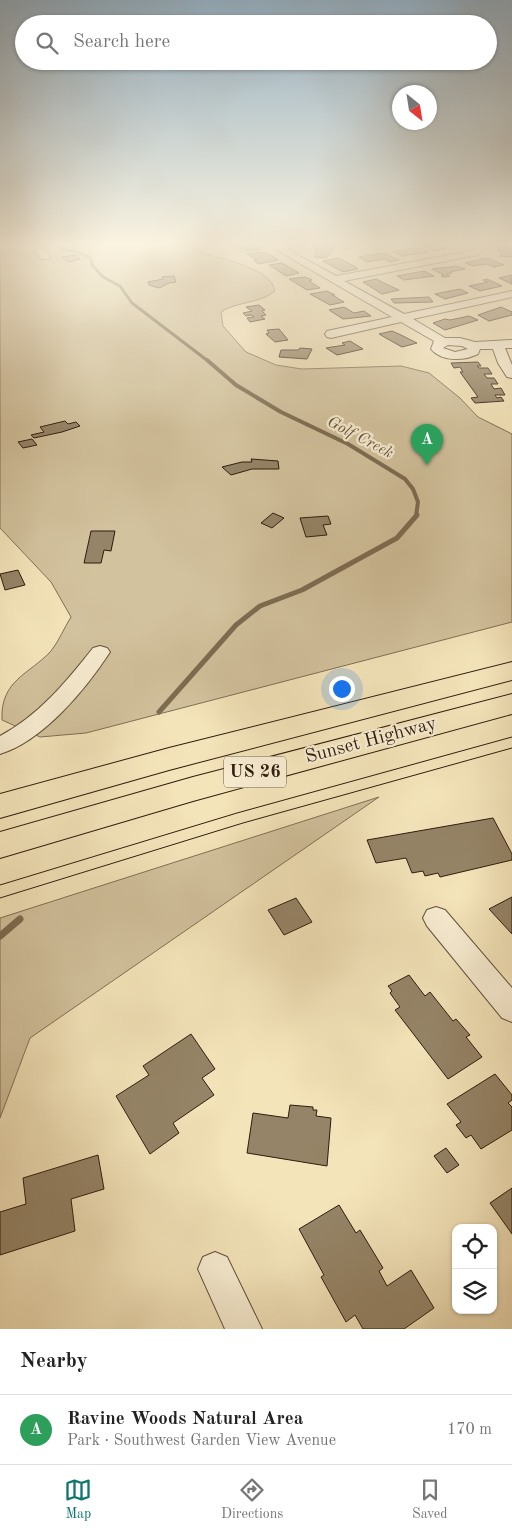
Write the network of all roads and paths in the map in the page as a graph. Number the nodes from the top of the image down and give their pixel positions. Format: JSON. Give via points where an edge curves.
{"nodes":[{"id":1,"x":376,"y":304,"type":"edge"},
{"id":2,"x":466,"y":304,"type":"edge"},
{"id":3,"x":401,"y":318,"type":"junction"},
{"id":4,"x":331,"y":334,"type":"dead end"},
{"id":5,"x":497,"y":344,"type":"junction"},
{"id":6,"x":512,"y":344,"type":"edge"},
{"id":7,"x":512,"y":374,"type":"edge"},
{"id":8,"x":100,"y":652,"type":"dead end"},
{"id":9,"x":512,"y":671,"type":"edge"},
{"id":10,"x":512,"y":704,"type":"edge"},
{"id":11,"x":0,"y":746,"type":"edge"},
{"id":12,"x":0,"y":806,"type":"edge"},
{"id":13,"x":0,"y":845,"type":"edge"},
{"id":14,"x":436,"y":918,"type":"dead end"},
{"id":15,"x":512,"y":1009,"type":"edge"},
{"id":16,"x":216,"y":1269,"type":"dead end"},
{"id":17,"x":244,"y":1329,"type":"edge"}],
"edges":[{"from":1,"to":3,"type":"street"},
{"from":2,"to":3,"type":"street"},
{"from":3,"to":4,"type":"street"},
{"from":3,"to":5,"type":"street","via":[[444,342],[438,344],[437,349],[449,354],[471,353],[473,346]]},
{"from":5,"to":6,"type":"street"},
{"from":5,"to":7,"type":"street"},
{"from":8,"to":11,"type":"street","via":[[50,712],[29,730]]},
{"from":9,"to":12,"type":"highway","name":"Sunset Highway","number":"US 26"},
{"from":10,"to":13,"type":"highway","name":"Sunset Highway","number":"US 26","via":[[202,786]]},
{"from":14,"to":15,"type":"street"},
{"from":16,"to":17,"type":"street"}]}
